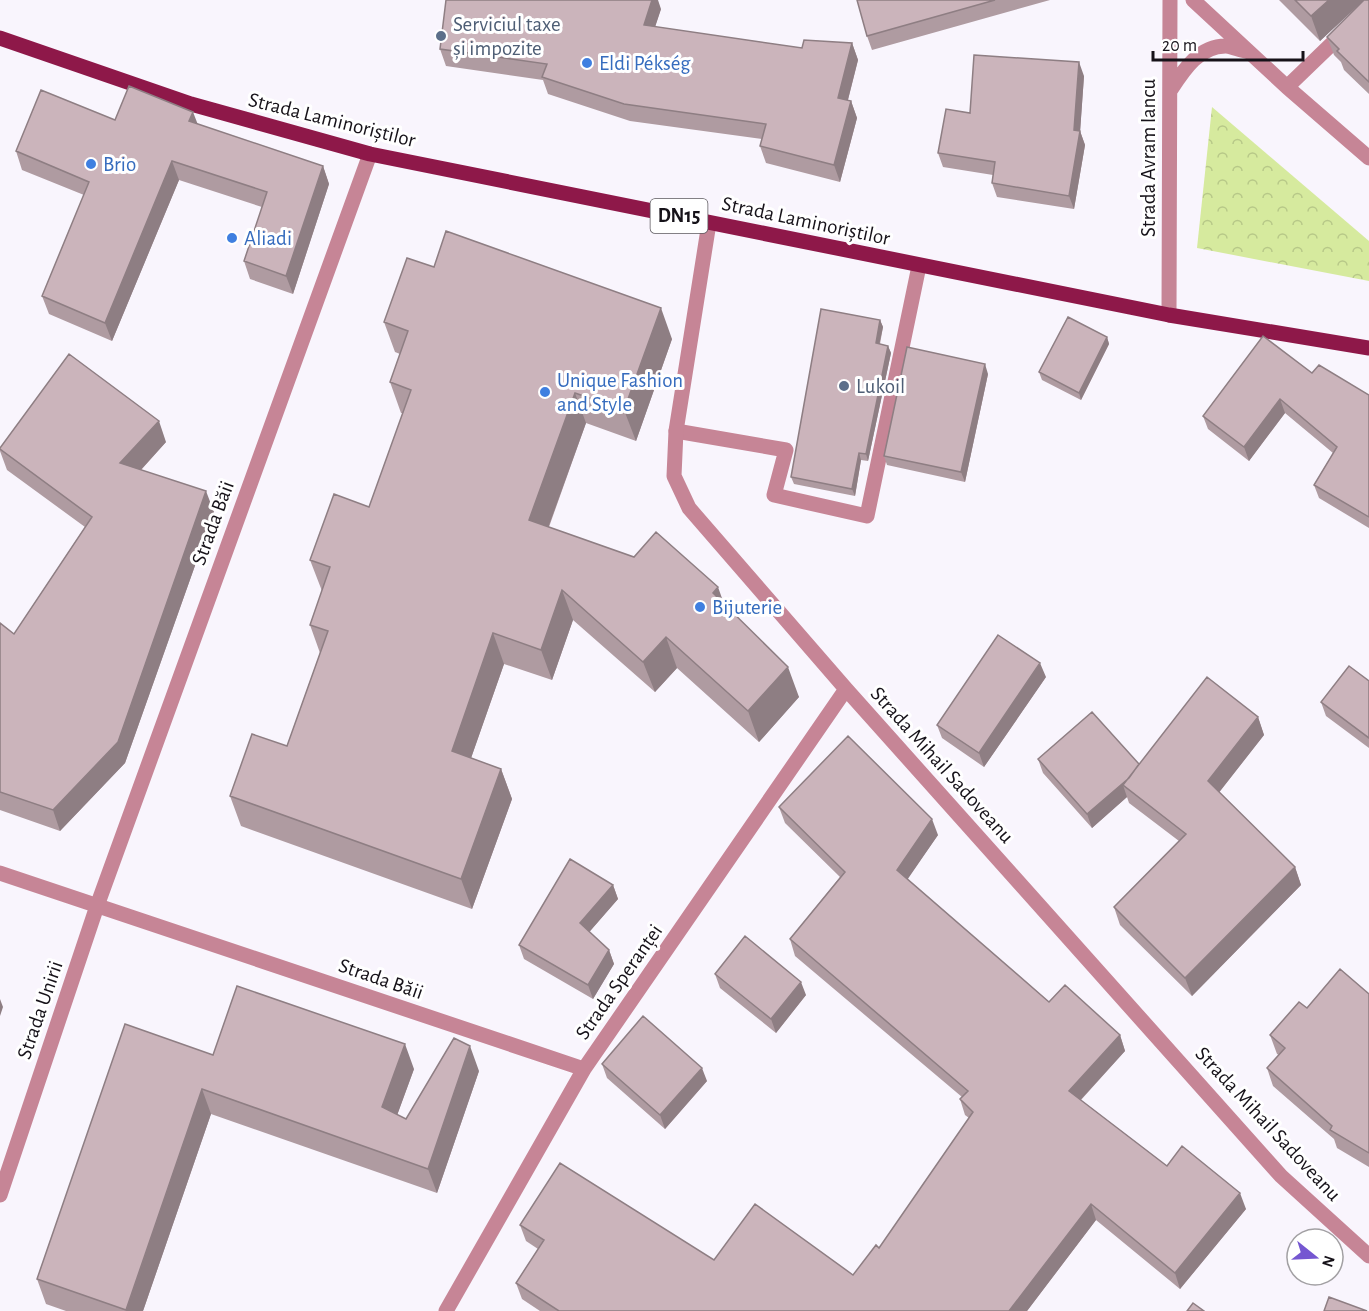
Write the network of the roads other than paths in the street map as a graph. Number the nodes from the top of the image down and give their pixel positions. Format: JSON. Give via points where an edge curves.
{"nodes":[{"id":1,"x":1170,"y":0,"type":"edge"},
{"id":2,"x":1193,"y":0,"type":"edge"},
{"id":3,"x":1369,"y":8,"type":"edge"},
{"id":4,"x":0,"y":38,"type":"edge"},
{"id":5,"x":1249,"y":52,"type":"junction"},
{"id":6,"x":1287,"y":87,"type":"junction"},
{"id":7,"x":1170,"y":91,"type":"junction"},
{"id":8,"x":370,"y":154,"type":"junction"},
{"id":9,"x":1369,"y":158,"type":"edge"},
{"id":10,"x":709,"y":223,"type":"junction"},
{"id":11,"x":919,"y":266,"type":"junction"},
{"id":12,"x":1169,"y":315,"type":"junction"},
{"id":13,"x":1369,"y":348,"type":"edge"},
{"id":14,"x":675,"y":431,"type":"junction"},
{"id":15,"x":846,"y":689,"type":"junction"},
{"id":16,"x":0,"y":873,"type":"edge"},
{"id":17,"x":97,"y":906,"type":"junction"},
{"id":18,"x":584,"y":1069,"type":"junction"},
{"id":19,"x":0,"y":1195,"type":"edge"},
{"id":20,"x":1369,"y":1256,"type":"edge"},
{"id":21,"x":446,"y":1311,"type":"edge"}],
"edges":[{"from":1,"to":7,"type":"street","name":"Strada Avram Iancu"},
{"from":2,"to":5,"type":"street"},
{"from":3,"to":6,"type":"street"},
{"from":4,"to":8,"type":"main road","name":"Strada Laminoriștilor","number":"DN15","via":[[191,104]]},
{"from":5,"to":6,"type":"street"},
{"from":5,"to":7,"type":"street","via":[[1226,46],[1204,51],[1188,65]]},
{"from":6,"to":9,"type":"street"},
{"from":7,"to":12,"type":"street","name":"Strada Avram Iancu"},
{"from":8,"to":10,"type":"main road","name":"Strada Laminoriștilor","number":"DN15"},
{"from":8,"to":17,"type":"street","name":"Strada Băii"},
{"from":10,"to":11,"type":"main road","name":"Strada Laminoriștilor","number":"DN15"},
{"from":10,"to":14,"type":"street","name":"Strada Mihail Sadoveanu"},
{"from":11,"to":12,"type":"main road","name":"Strada Laminoriștilor","number":"DN15"},
{"from":11,"to":14,"type":"street","via":[[867,516],[774,495],[786,450]]},
{"from":12,"to":13,"type":"main road","name":"Strada Laminoriștilor","number":"DN15"},
{"from":14,"to":15,"type":"street","name":"Strada Mihail Sadoveanu","via":[[674,476],[689,508]]},
{"from":15,"to":18,"type":"street","name":"Strada Speranței"},
{"from":15,"to":20,"type":"street","name":"Strada Mihail Sadoveanu","via":[[1281,1176]]},
{"from":16,"to":17,"type":"street","name":"Strada Băii"},
{"from":17,"to":18,"type":"street","name":"Strada Băii"},
{"from":17,"to":19,"type":"street","name":"Strada Unirii"},
{"from":18,"to":21,"type":"street","name":"Strada Speranței"}]}
